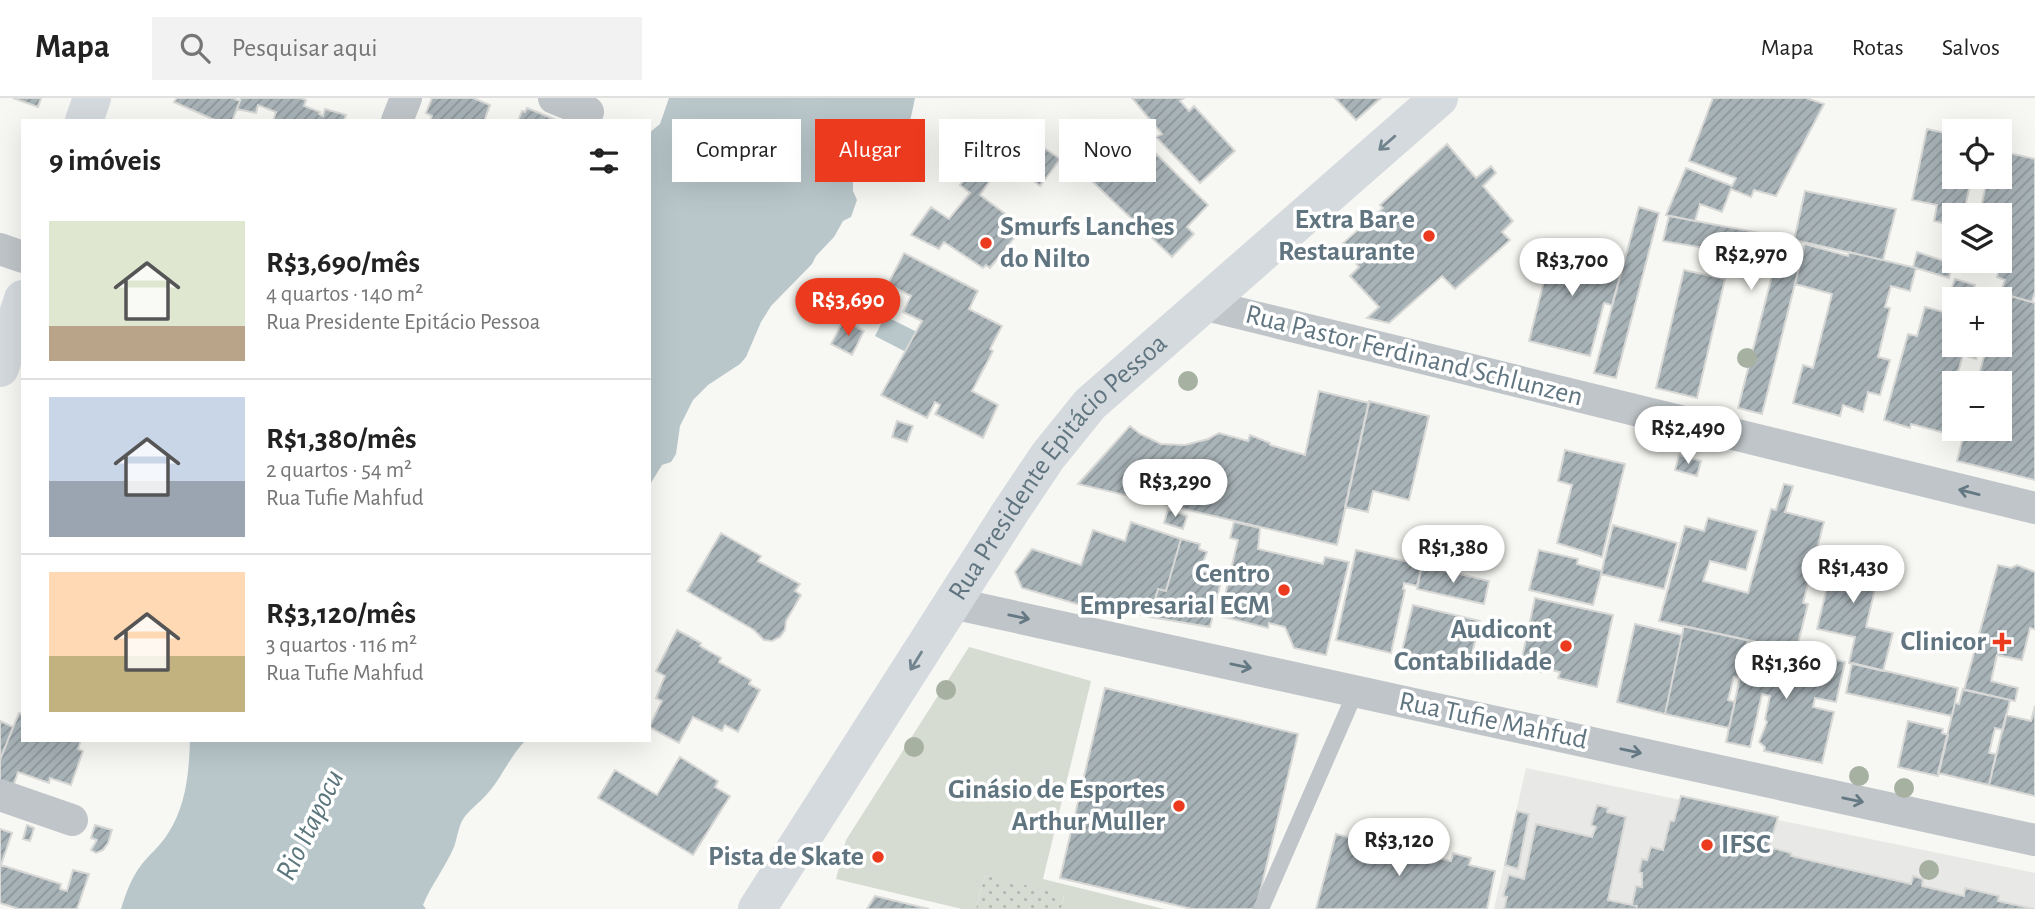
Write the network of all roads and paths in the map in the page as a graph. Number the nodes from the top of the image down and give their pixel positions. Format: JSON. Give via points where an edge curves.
{"nodes":[{"id":1,"x":92,"y":98,"type":"edge"},
{"id":2,"x":406,"y":98,"type":"edge"},
{"id":3,"x":554,"y":98,"type":"edge"},
{"id":4,"x":1439,"y":98,"type":"edge"},
{"id":5,"x":588,"y":112,"type":"dead end"},
{"id":6,"x":85,"y":119,"type":"edge"},
{"id":7,"x":398,"y":119,"type":"edge"},
{"id":8,"x":0,"y":249,"type":"edge"},
{"id":9,"x":21,"y":256,"type":"edge"},
{"id":10,"x":1202,"y":304,"type":"junction"},
{"id":11,"x":21,"y":305,"type":"edge"},
{"id":12,"x":0,"y":368,"type":"edge"},
{"id":13,"x":2035,"y":508,"type":"edge"},
{"id":14,"x":952,"y":603,"type":"junction"},
{"id":15,"x":1356,"y":691,"type":"junction"},
{"id":16,"x":0,"y":795,"type":"edge"},
{"id":17,"x":72,"y":820,"type":"dead end"},
{"id":18,"x":2035,"y":840,"type":"edge"},
{"id":19,"x":757,"y":909,"type":"edge"},
{"id":20,"x":1261,"y":909,"type":"edge"}],
"edges":[{"from":1,"to":6,"type":"main road"},
{"from":2,"to":7,"type":"street"},
{"from":3,"to":5,"type":"street"},
{"from":4,"to":10,"type":"main road","name":"Rua Presidente Epitácio Pessoa","one_way":true},
{"from":8,"to":9,"type":"street"},
{"from":13,"to":10,"type":"street","name":"Rua Pastor Ferdinand Schlunzen","one_way":true},
{"from":10,"to":14,"type":"main road","name":"Rua Presidente Epitácio Pessoa","via":[[1090,404],[1048,456]]},
{"from":11,"to":12,"type":"main road"},
{"from":14,"to":15,"type":"street","name":"Rua Tufie Mahfud","one_way":true},
{"from":14,"to":19,"type":"main road","name":"Rua Presidente Epitácio Pessoa","one_way":true},
{"from":15,"to":18,"type":"street","name":"Rua Tufie Mahfud","one_way":true},
{"from":15,"to":20,"type":"lane"},
{"from":16,"to":17,"type":"street"}]}
